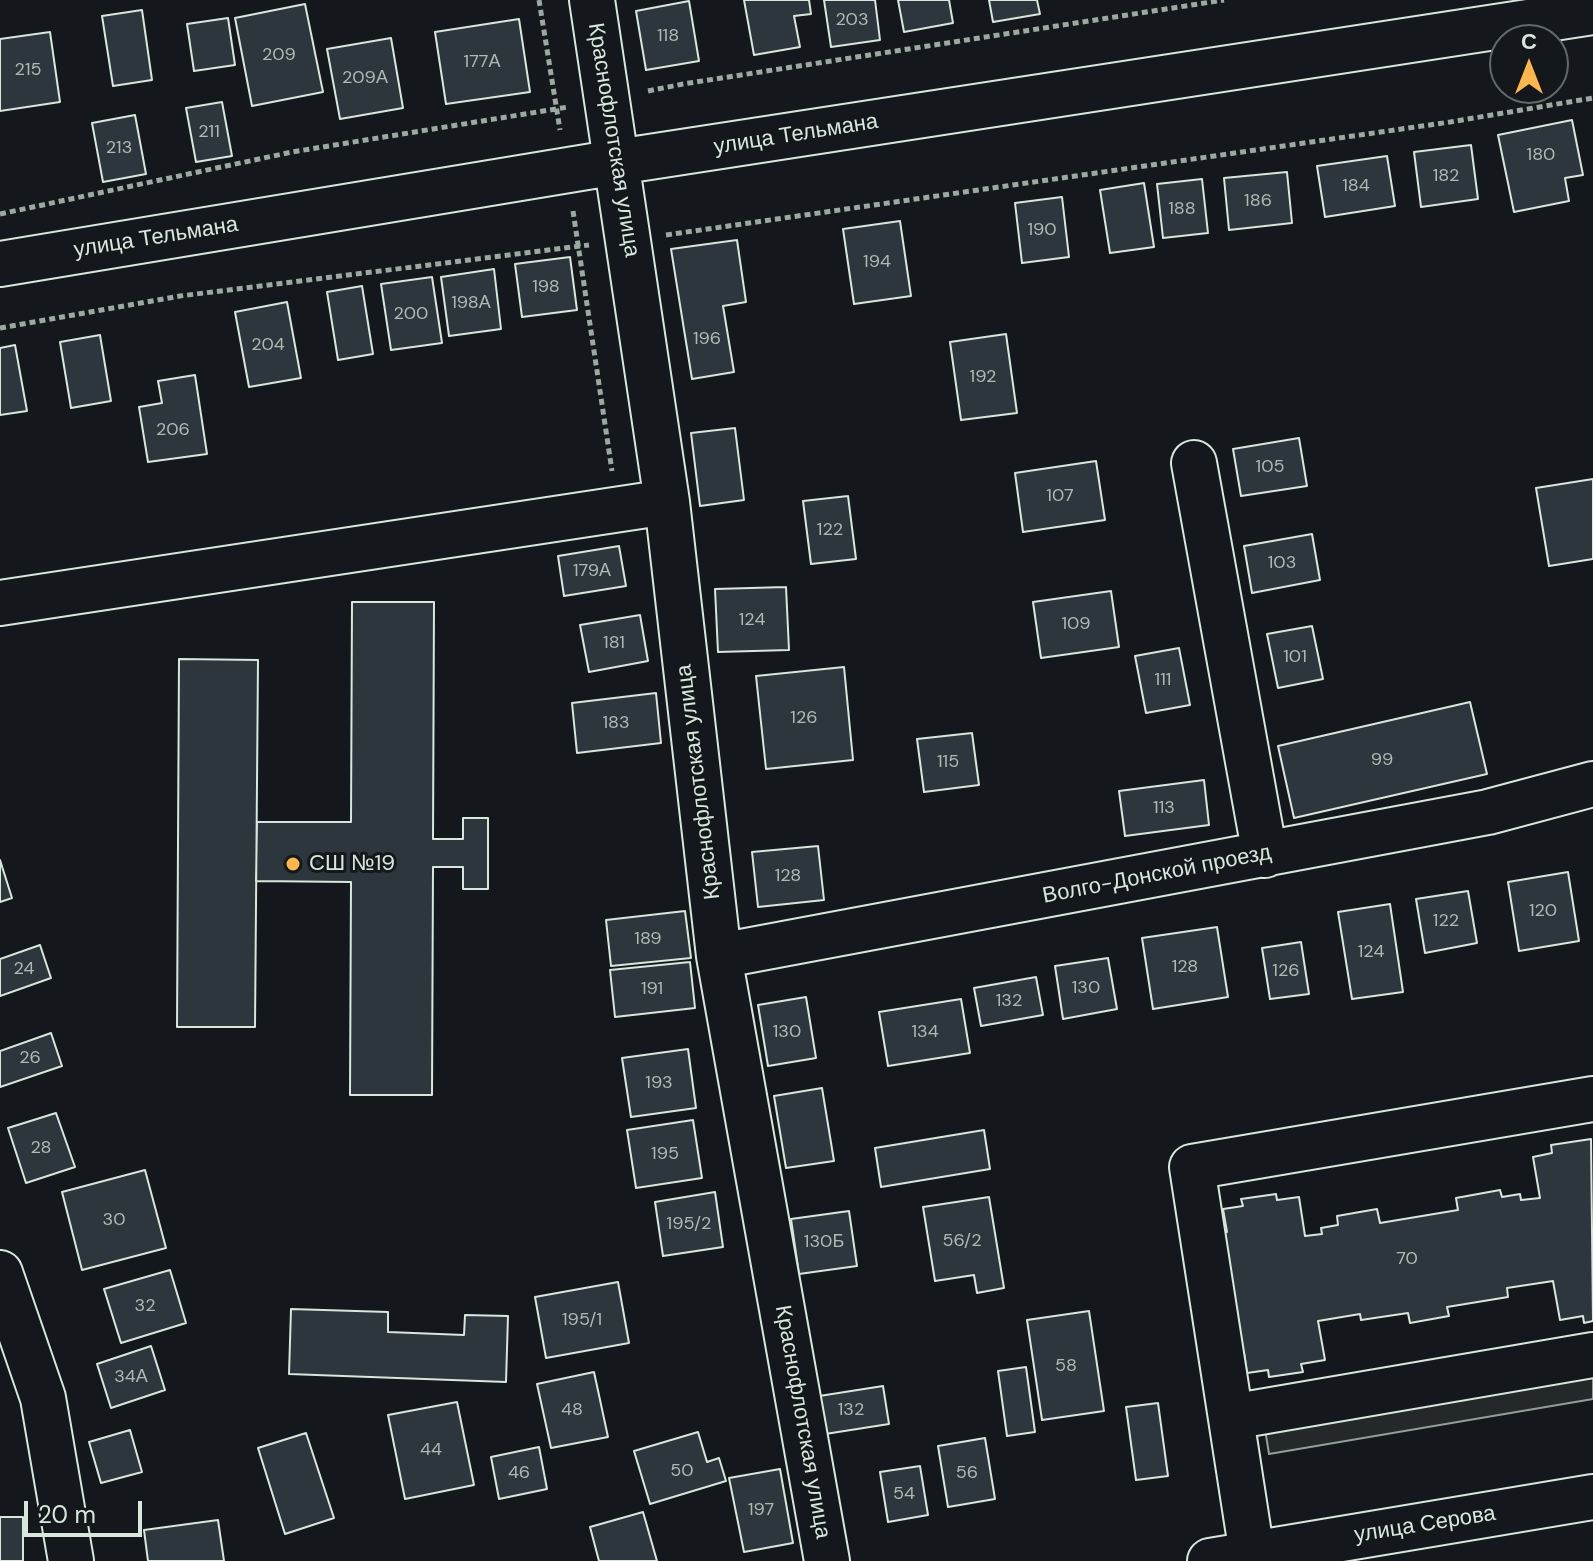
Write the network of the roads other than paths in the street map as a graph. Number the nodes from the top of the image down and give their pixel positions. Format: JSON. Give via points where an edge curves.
{"nodes":[{"id":1,"x":592,"y":0,"type":"edge"},
{"id":2,"x":1593,"y":12,"type":"edge"},
{"id":3,"x":617,"y":162,"type":"junction"},
{"id":4,"x":0,"y":264,"type":"edge"},
{"id":5,"x":1194,"y":463,"type":"dead end"},
{"id":6,"x":667,"y":502,"type":"junction"},
{"id":7,"x":0,"y":603,"type":"edge"},
{"id":8,"x":1593,"y":784,"type":"edge"},
{"id":9,"x":1265,"y":855,"type":"junction"},
{"id":10,"x":719,"y":956,"type":"junction"},
{"id":11,"x":1593,"y":1099,"type":"edge"},
{"id":12,"x":0,"y":1273,"type":"edge"},
{"id":13,"x":1593,"y":1355,"type":"edge"},
{"id":14,"x":1231,"y":1417,"type":"junction"},
{"id":15,"x":1593,"y":1497,"type":"edge"},
{"id":16,"x":1252,"y":1554,"type":"junction"},
{"id":17,"x":71,"y":1561,"type":"edge"},
{"id":18,"x":827,"y":1561,"type":"edge"},
{"id":19,"x":1210,"y":1561,"type":"edge"}],
"edges":[{"from":1,"to":3,"type":"street","name":"Краснофлотская улица"},
{"from":2,"to":3,"type":"street","name":"улица Тельмана"},
{"from":3,"to":4,"type":"street","name":"улица Тельмана"},
{"from":3,"to":6,"type":"street","name":"Краснофлотская улица"},
{"from":5,"to":9,"type":"street"},
{"from":6,"to":7,"type":"street"},
{"from":6,"to":10,"type":"street","name":"Краснофлотская улица"},
{"from":8,"to":9,"type":"street","name":"Волго-Донской проезд","via":[[1488,812]]},
{"from":9,"to":10,"type":"street","name":"Волго-Донской проезд"},
{"from":10,"to":18,"type":"street","name":"Краснофлотская улица"},
{"from":11,"to":14,"type":"street","via":[[1192,1167]]},
{"from":12,"to":17,"type":"street","via":[[43,1398]]},
{"from":13,"to":14,"type":"street"},
{"from":14,"to":16,"type":"street"},
{"from":15,"to":16,"type":"street","name":"улица Серова"},
{"from":16,"to":19,"type":"street","name":"улица Серова"}]}
